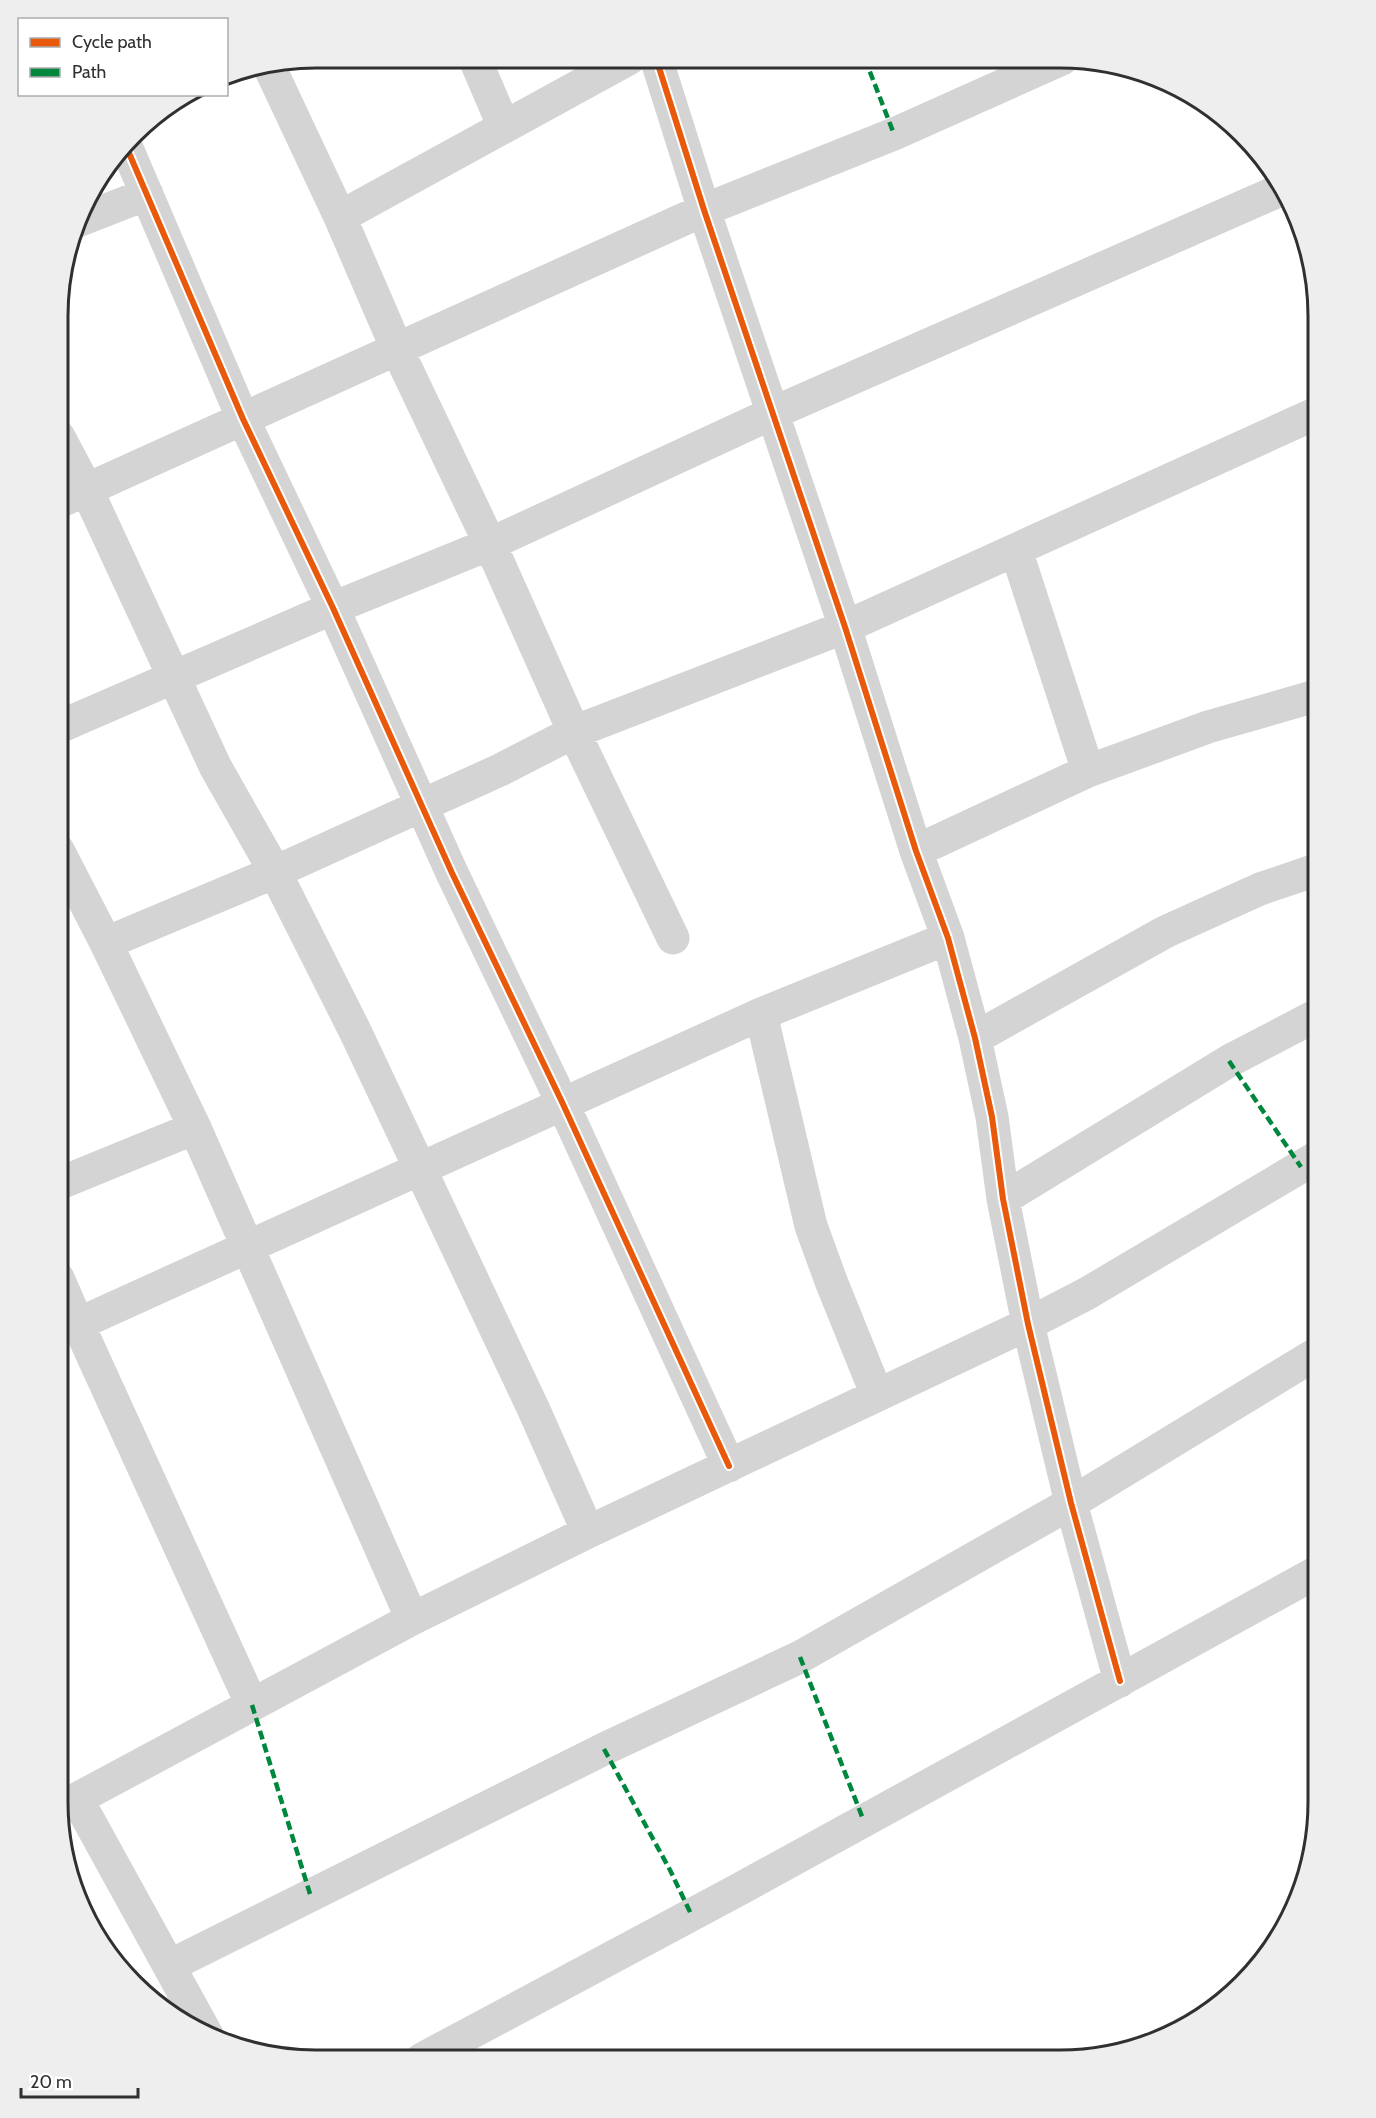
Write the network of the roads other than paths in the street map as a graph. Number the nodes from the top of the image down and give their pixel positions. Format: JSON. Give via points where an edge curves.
{"nodes":[{"id":1,"x":479,"y":68,"type":"edge"},
{"id":2,"x":612,"y":68,"type":"edge"},
{"id":3,"x":659,"y":68,"type":"edge"},
{"id":4,"x":1042,"y":68,"type":"edge"},
{"id":5,"x":272,"y":71,"type":"edge"},
{"id":6,"x":504,"y":127,"type":"junction"},
{"id":7,"x":129,"y":152,"type":"edge"},
{"id":8,"x":1275,"y":192,"type":"edge"},
{"id":9,"x":147,"y":194,"type":"junction"},
{"id":10,"x":704,"y":210,"type":"junction"},
{"id":11,"x":88,"y":217,"type":"edge"},
{"id":12,"x":340,"y":217,"type":"junction"},
{"id":13,"x":397,"y":349,"type":"junction"},
{"id":14,"x":772,"y":413,"type":"junction"},
{"id":15,"x":1308,"y":417,"type":"edge"},
{"id":16,"x":243,"y":419,"type":"junction"},
{"id":17,"x":68,"y":475,"type":"edge"},
{"id":18,"x":73,"y":496,"type":"edge"},
{"id":19,"x":490,"y":544,"type":"junction"},
{"id":20,"x":1016,"y":550,"type":"junction"},
{"id":21,"x":333,"y":608,"type":"junction"},
{"id":22,"x":845,"y":627,"type":"junction"},
{"id":23,"x":172,"y":678,"type":"junction"},
{"id":24,"x":1308,"y":697,"type":"edge"},
{"id":25,"x":68,"y":723,"type":"edge"},
{"id":26,"x":574,"y":732,"type":"junction"},
{"id":27,"x":1088,"y":771,"type":"junction"},
{"id":28,"x":424,"y":805,"type":"junction"},
{"id":29,"x":916,"y":851,"type":"junction"},
{"id":30,"x":68,"y":869,"type":"edge"},
{"id":31,"x":275,"y":872,"type":"junction"},
{"id":32,"x":1308,"y":873,"type":"edge"},
{"id":33,"x":673,"y":938,"type":"dead end"},
{"id":34,"x":948,"y":938,"type":"junction"},
{"id":35,"x":106,"y":943,"type":"junction"},
{"id":36,"x":760,"y":1014,"type":"junction"},
{"id":37,"x":1308,"y":1020,"type":"edge"},
{"id":38,"x":975,"y":1038,"type":"junction"},
{"id":39,"x":562,"y":1101,"type":"junction"},
{"id":40,"x":195,"y":1128,"type":"junction"},
{"id":41,"x":1308,"y":1163,"type":"edge"},
{"id":42,"x":420,"y":1169,"type":"junction"},
{"id":43,"x":68,"y":1180,"type":"edge"},
{"id":44,"x":1004,"y":1199,"type":"junction"},
{"id":45,"x":246,"y":1248,"type":"junction"},
{"id":46,"x":68,"y":1301,"type":"edge"},
{"id":47,"x":78,"y":1324,"type":"junction"},
{"id":48,"x":1028,"y":1324,"type":"junction"},
{"id":49,"x":1308,"y":1359,"type":"edge"},
{"id":50,"x":878,"y":1395,"type":"junction"},
{"id":51,"x":729,"y":1466,"type":"junction"},
{"id":52,"x":1071,"y":1503,"type":"junction"},
{"id":53,"x":588,"y":1532,"type":"junction"},
{"id":54,"x":1308,"y":1577,"type":"edge"},
{"id":55,"x":412,"y":1619,"type":"junction"},
{"id":56,"x":1120,"y":1681,"type":"junction"},
{"id":57,"x":252,"y":1705,"type":"junction"},
{"id":58,"x":68,"y":1804,"type":"edge"},
{"id":59,"x":169,"y":1966,"type":"junction"},
{"id":60,"x":199,"y":2021,"type":"edge"},
{"id":61,"x":439,"y":2050,"type":"edge"}],
"edges":[{"from":1,"to":6,"type":"street"},
{"from":2,"to":6,"type":"street"},
{"from":3,"to":10,"type":"street"},
{"from":4,"to":10,"type":"street","via":[[894,134]]},
{"from":5,"to":12,"type":"street"},
{"from":6,"to":12,"type":"street"},
{"from":7,"to":9,"type":"street"},
{"from":8,"to":14,"type":"street"},
{"from":9,"to":11,"type":"street"},
{"from":9,"to":16,"type":"street"},
{"from":10,"to":13,"type":"street"},
{"from":10,"to":14,"type":"street"},
{"from":12,"to":13,"type":"street"},
{"from":13,"to":16,"type":"street"},
{"from":13,"to":19,"type":"street"},
{"from":14,"to":19,"type":"street"},
{"from":14,"to":22,"type":"street"},
{"from":15,"to":20,"type":"street"},
{"from":16,"to":18,"type":"street"},
{"from":16,"to":21,"type":"street"},
{"from":17,"to":18,"type":"street"},
{"from":18,"to":23,"type":"street"},
{"from":19,"to":21,"type":"street"},
{"from":19,"to":26,"type":"street"},
{"from":20,"to":22,"type":"street"},
{"from":20,"to":27,"type":"street"},
{"from":21,"to":23,"type":"street"},
{"from":21,"to":28,"type":"street"},
{"from":22,"to":26,"type":"street"},
{"from":22,"to":29,"type":"street"},
{"from":23,"to":25,"type":"street"},
{"from":23,"to":31,"type":"street","via":[[215,766]]},
{"from":24,"to":27,"type":"street","via":[[1208,727]]},
{"from":26,"to":28,"type":"street"},
{"from":26,"to":33,"type":"street"},
{"from":27,"to":29,"type":"street"},
{"from":28,"to":31,"type":"street"},
{"from":28,"to":39,"type":"street","via":[[452,873]]},
{"from":29,"to":34,"type":"street"},
{"from":30,"to":35,"type":"street"},
{"from":31,"to":35,"type":"street"},
{"from":31,"to":42,"type":"street"},
{"from":32,"to":38,"type":"street","via":[[1165,932]]},
{"from":34,"to":36,"type":"street"},
{"from":34,"to":38,"type":"street"},
{"from":35,"to":40,"type":"street"},
{"from":36,"to":39,"type":"street"},
{"from":36,"to":50,"type":"street","via":[[811,1226]]},
{"from":37,"to":44,"type":"street","via":[[1229,1061]]},
{"from":38,"to":44,"type":"street"},
{"from":39,"to":42,"type":"street"},
{"from":39,"to":51,"type":"street"},
{"from":40,"to":43,"type":"street"},
{"from":40,"to":45,"type":"street"},
{"from":41,"to":48,"type":"street"},
{"from":42,"to":45,"type":"street"},
{"from":42,"to":53,"type":"street"},
{"from":44,"to":48,"type":"street"},
{"from":45,"to":47,"type":"street"},
{"from":45,"to":55,"type":"street"},
{"from":46,"to":47,"type":"street"},
{"from":47,"to":57,"type":"street"},
{"from":48,"to":50,"type":"street"},
{"from":48,"to":52,"type":"street"},
{"from":49,"to":52,"type":"street"},
{"from":50,"to":51,"type":"street"},
{"from":51,"to":53,"type":"street"},
{"from":52,"to":56,"type":"street"},
{"from":52,"to":59,"type":"street","via":[[800,1658],[604,1749]]},
{"from":53,"to":55,"type":"street"},
{"from":54,"to":56,"type":"street"},
{"from":55,"to":57,"type":"street"},
{"from":56,"to":61,"type":"street"},
{"from":57,"to":58,"type":"street"},
{"from":58,"to":59,"type":"street"},
{"from":59,"to":60,"type":"street"}]}
